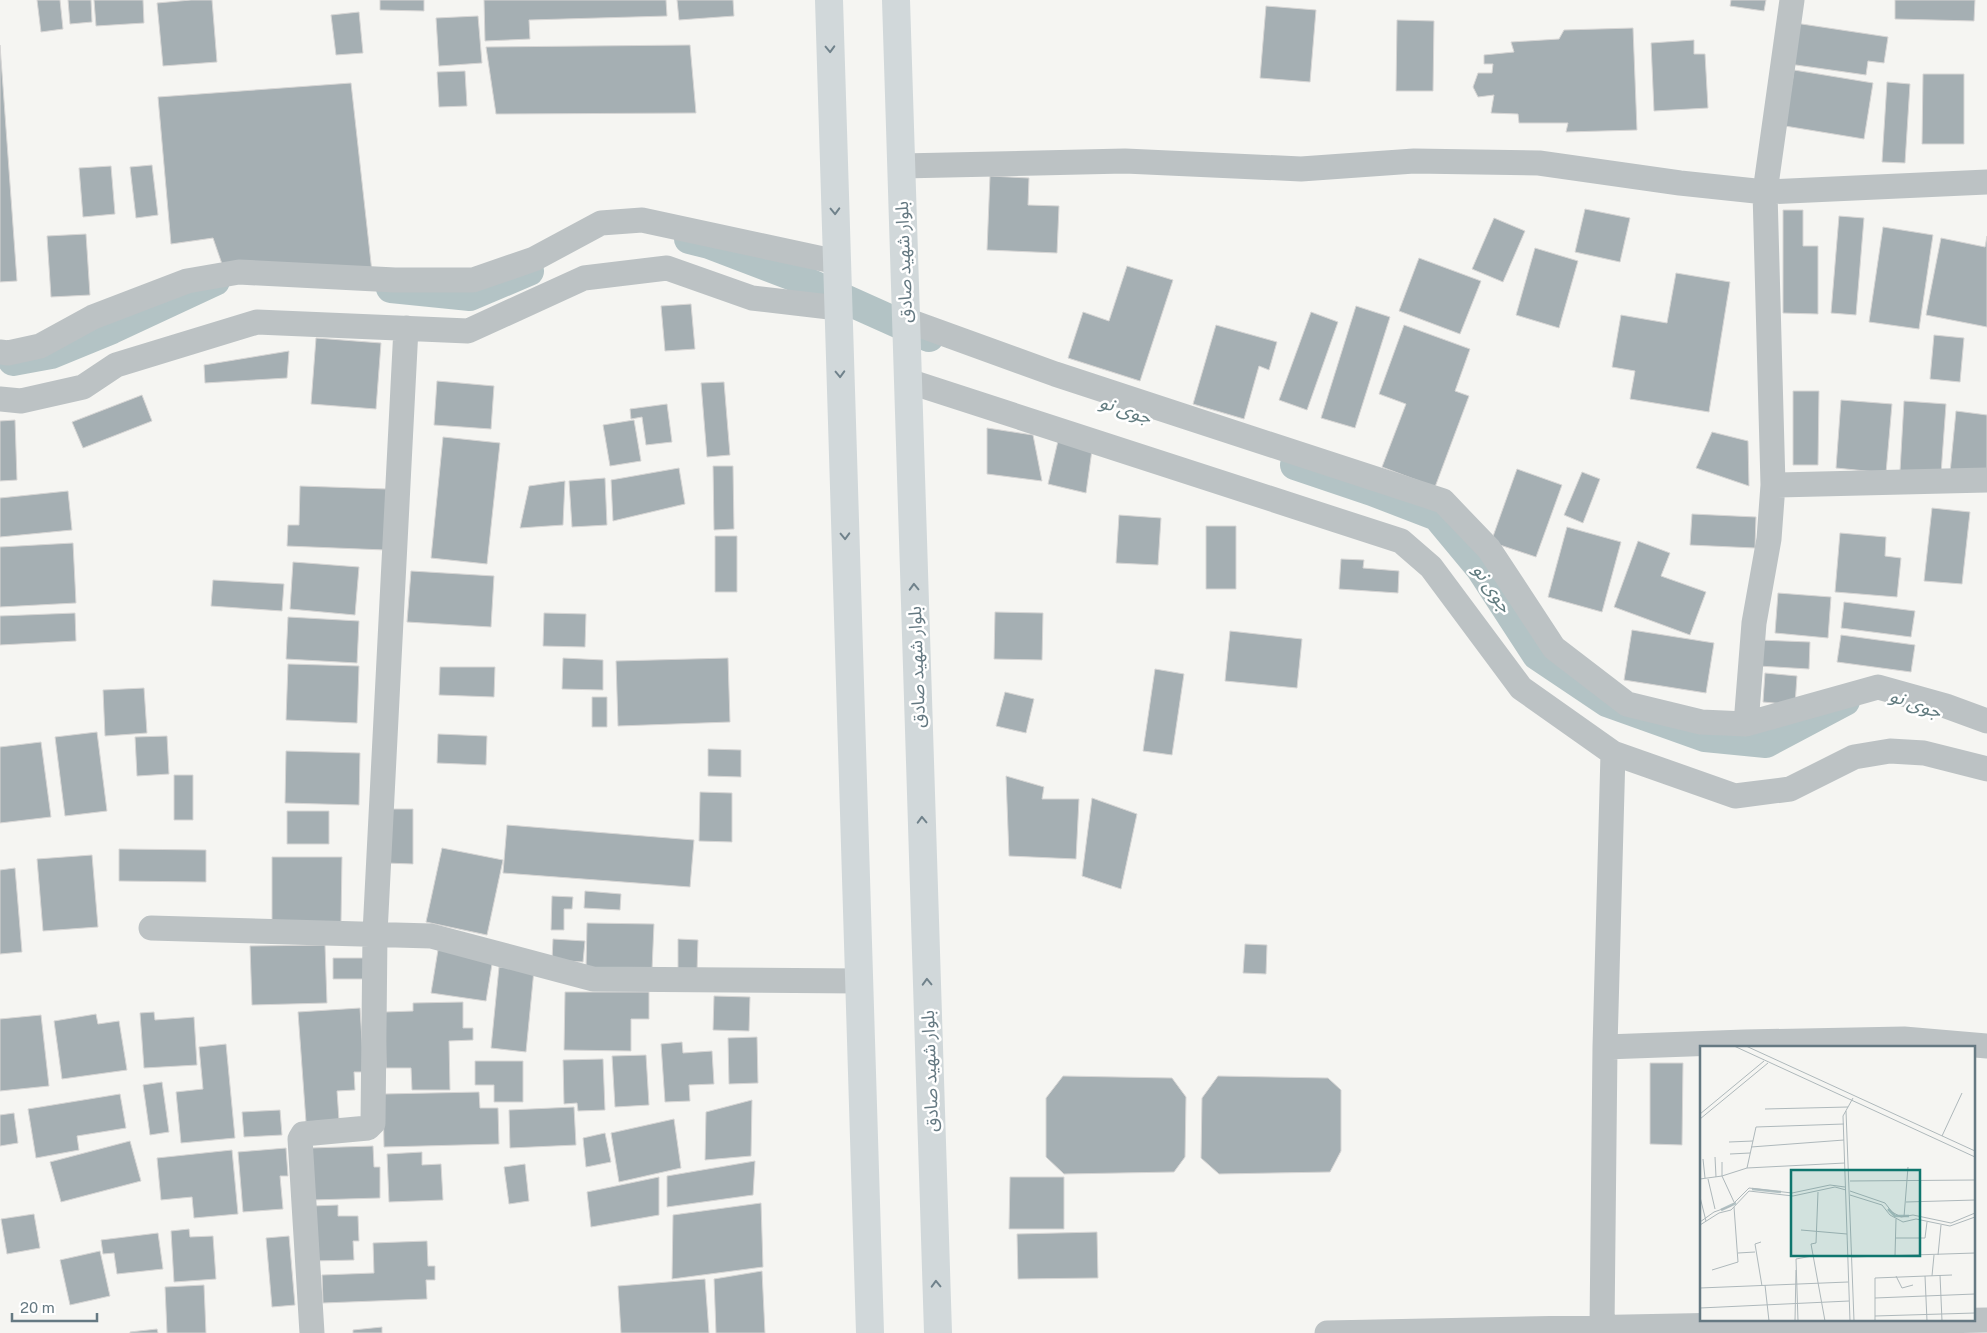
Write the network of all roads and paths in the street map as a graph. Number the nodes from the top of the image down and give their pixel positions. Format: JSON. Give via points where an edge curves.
{"nodes":[{"id":1,"x":829,"y":0,"type":"edge"},
{"id":2,"x":896,"y":0,"type":"edge"},
{"id":3,"x":1792,"y":0,"type":"edge"},
{"id":4,"x":901,"y":166,"type":"junction"},
{"id":5,"x":1987,"y":182,"type":"edge"},
{"id":6,"x":1765,"y":192,"type":"junction"},
{"id":7,"x":837,"y":262,"type":"junction"},
{"id":8,"x":838,"y":308,"type":"junction"},
{"id":9,"x":906,"y":320,"type":"junction"},
{"id":10,"x":406,"y":328,"type":"junction"},
{"id":11,"x":0,"y":352,"type":"edge"},
{"id":12,"x":908,"y":381,"type":"junction"},
{"id":13,"x":0,"y":399,"type":"edge"},
{"id":14,"x":1987,"y":480,"type":"edge"},
{"id":15,"x":1773,"y":485,"type":"junction"},
{"id":16,"x":1987,"y":722,"type":"edge"},
{"id":17,"x":1746,"y":724,"type":"junction"},
{"id":18,"x":1612,"y":753,"type":"junction"},
{"id":19,"x":1987,"y":769,"type":"edge"},
{"id":20,"x":151,"y":928,"type":"dead end"},
{"id":21,"x":375,"y":933,"type":"junction"},
{"id":22,"x":859,"y":981,"type":"junction"},
{"id":23,"x":1987,"y":1046,"type":"edge"},
{"id":24,"x":1605,"y":1047,"type":"junction"},
{"id":25,"x":1987,"y":1320,"type":"edge"},
{"id":26,"x":1602,"y":1328,"type":"junction"},
{"id":27,"x":310,"y":1333,"type":"edge"},
{"id":28,"x":870,"y":1333,"type":"edge"},
{"id":29,"x":938,"y":1333,"type":"edge"},
{"id":30,"x":1326,"y":1333,"type":"edge"}],
"edges":[{"from":1,"to":7,"type":"main road","one_way":true},
{"from":2,"to":4,"type":"main road","name":"بلوار شهید صادق"},
{"from":3,"to":6,"type":"street"},
{"from":4,"to":6,"type":"street","via":[[1125,161],[1301,169],[1414,161],[1539,163]]},
{"from":4,"to":9,"type":"main road","name":"بلوار شهید صادق"},
{"from":5,"to":6,"type":"street"},
{"from":6,"to":15,"type":"street"},
{"from":7,"to":8,"type":"main road"},
{"from":7,"to":11,"type":"street","via":[[642,220],[602,223],[534,259],[473,280],[395,280],[239,272],[187,281],[93,317],[40,346]]},
{"from":8,"to":10,"type":"street","via":[[752,298],[667,268],[584,278],[468,331]]},
{"from":8,"to":22,"type":"main road","one_way":true},
{"from":9,"to":12,"type":"main road","name":"بلوار شهید صادق"},
{"from":9,"to":17,"type":"street","via":[[1055,374],[1443,501],[1489,549],[1554,648],[1627,704],[1702,722]]},
{"from":10,"to":13,"type":"street","via":[[257,322],[116,366],[83,387],[21,401]]},
{"from":10,"to":21,"type":"street"},
{"from":12,"to":18,"type":"street","via":[[1400,541],[1431,567],[1521,688]]},
{"from":29,"to":12,"type":"main road","name":"بلوار شهید صادق","one_way":true},
{"from":14,"to":15,"type":"street"},
{"from":15,"to":17,"type":"street","via":[[1769,539],[1754,623]]},
{"from":16,"to":17,"type":"street","via":[[1946,706],[1878,687]]},
{"from":18,"to":19,"type":"street","via":[[1735,796],[1790,789],[1854,757],[1890,751],[1924,752]]},
{"from":18,"to":24,"type":"street"},
{"from":20,"to":21,"type":"street"},
{"from":21,"to":22,"type":"street","via":[[431,936],[593,979]]},
{"from":21,"to":27,"type":"street","via":[[372,1126],[303,1134],[300,1139]]},
{"from":22,"to":28,"type":"main road"},
{"from":23,"to":24,"type":"street","via":[[1904,1039]]},
{"from":24,"to":26,"type":"street"},
{"from":25,"to":26,"type":"street"},
{"from":26,"to":30,"type":"street"}]}
